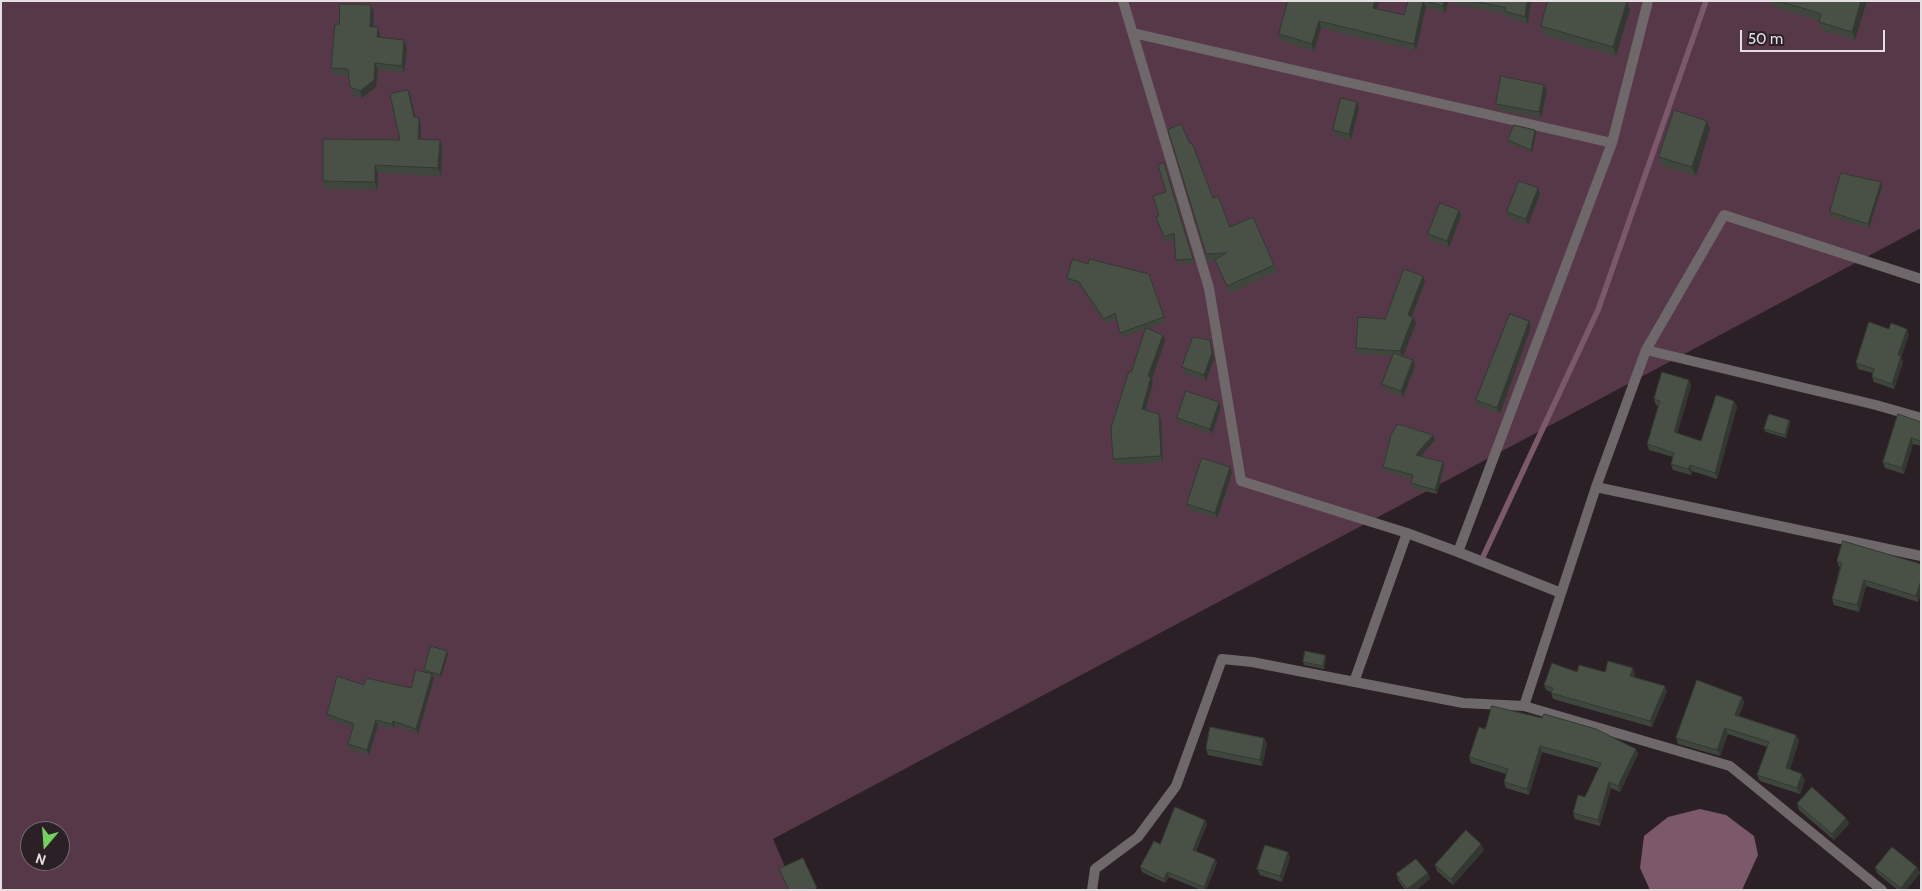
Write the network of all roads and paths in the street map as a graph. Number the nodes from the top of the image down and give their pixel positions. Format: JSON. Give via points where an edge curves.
{"nodes":[{"id":1,"x":1123,"y":1,"type":"edge"},
{"id":2,"x":1648,"y":1,"type":"edge"},
{"id":3,"x":1133,"y":33,"type":"junction"},
{"id":4,"x":1612,"y":143,"type":"junction"},
{"id":5,"x":1921,"y":279,"type":"edge"},
{"id":6,"x":1646,"y":350,"type":"junction"},
{"id":7,"x":1921,"y":418,"type":"edge"},
{"id":8,"x":1596,"y":487,"type":"junction"},
{"id":9,"x":1407,"y":533,"type":"junction"},
{"id":10,"x":1458,"y":552,"type":"junction"},
{"id":11,"x":1921,"y":556,"type":"edge"},
{"id":12,"x":1561,"y":593,"type":"junction"},
{"id":13,"x":1354,"y":682,"type":"junction"},
{"id":14,"x":1524,"y":706,"type":"junction"},
{"id":15,"x":1092,"y":890,"type":"edge"},
{"id":16,"x":1882,"y":890,"type":"edge"}],
"edges":[{"from":1,"to":3,"type":"street"},
{"from":2,"to":4,"type":"street"},
{"from":3,"to":4,"type":"street"},
{"from":3,"to":9,"type":"street","via":[[1209,288],[1242,481]]},
{"from":4,"to":10,"type":"street"},
{"from":5,"to":6,"type":"street","via":[[1724,215]]},
{"from":6,"to":7,"type":"street"},
{"from":6,"to":8,"type":"street"},
{"from":8,"to":11,"type":"street"},
{"from":8,"to":12,"type":"street"},
{"from":9,"to":10,"type":"street"},
{"from":9,"to":13,"type":"street"},
{"from":10,"to":12,"type":"street"},
{"from":12,"to":14,"type":"street"},
{"from":13,"to":14,"type":"street","via":[[1462,703]]},
{"from":13,"to":15,"type":"street","via":[[1222,659],[1176,786],[1138,837],[1095,870]]},
{"from":14,"to":16,"type":"street","via":[[1730,766]]}]}
